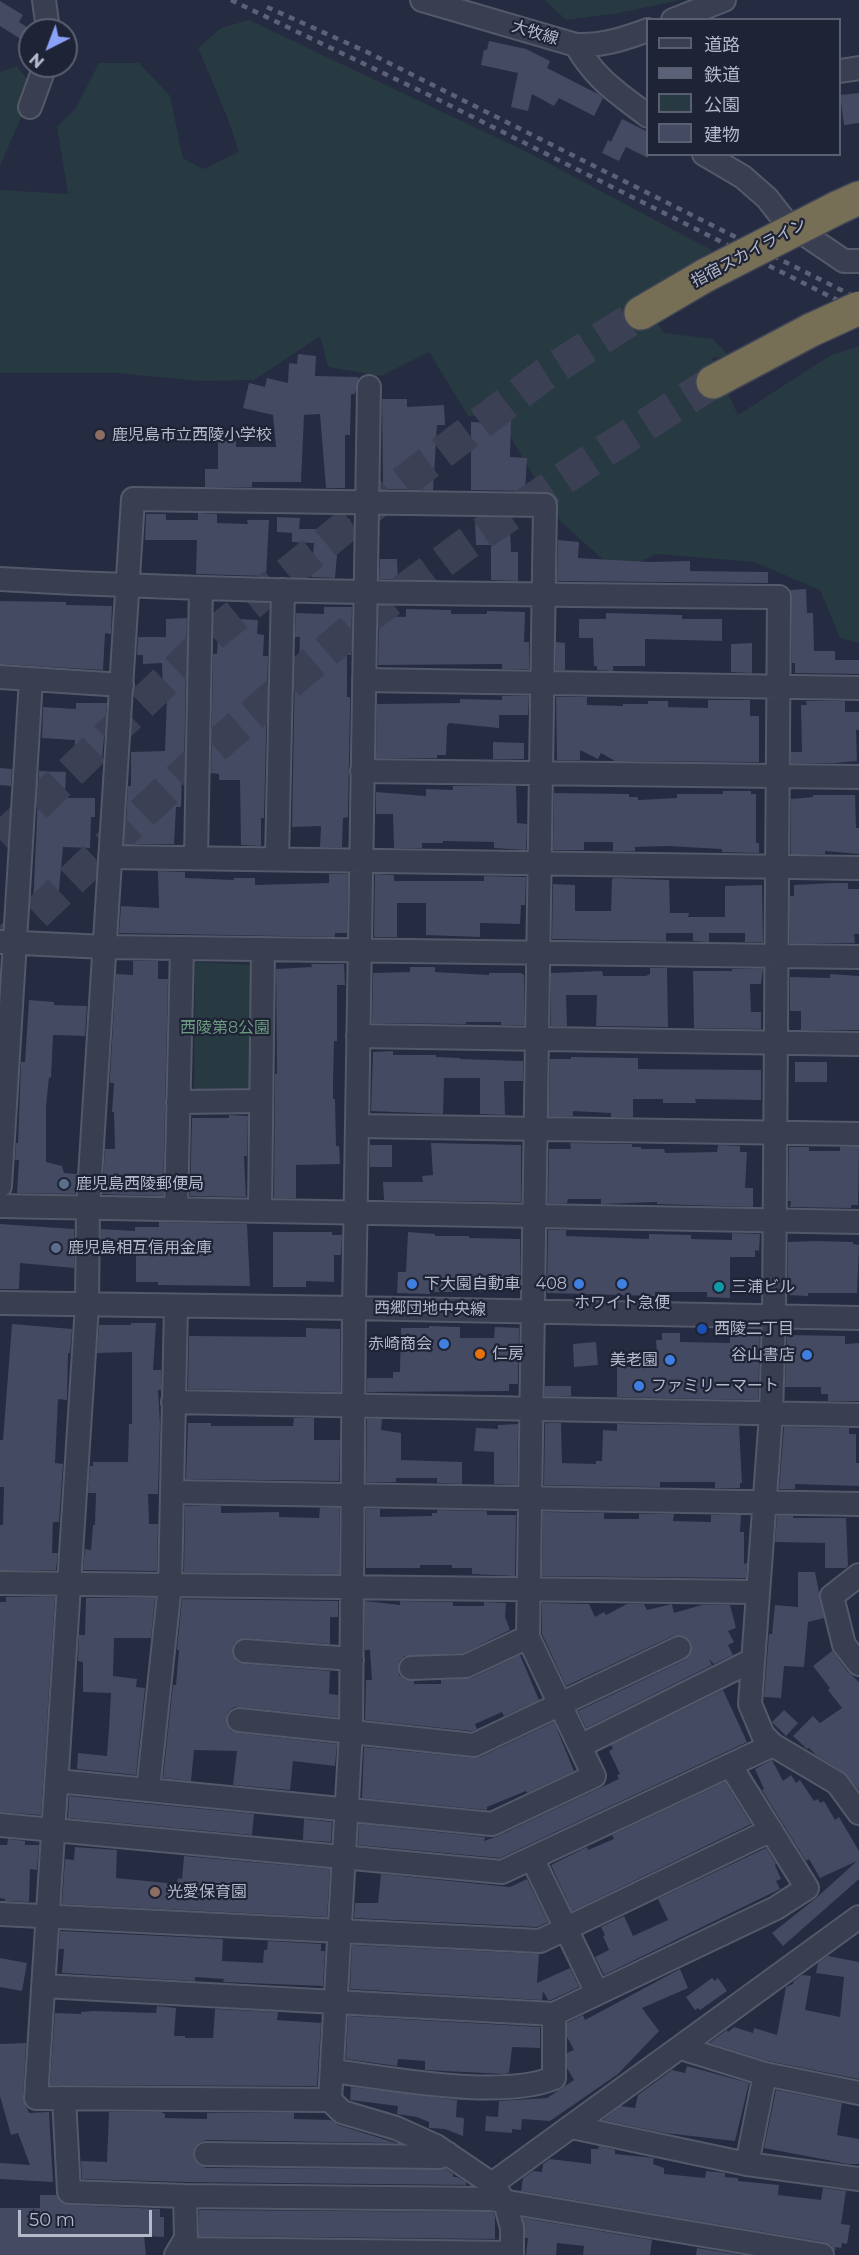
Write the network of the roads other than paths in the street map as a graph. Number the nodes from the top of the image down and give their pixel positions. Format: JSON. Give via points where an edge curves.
{"nodes":[{"id":1,"x":44,"y":0,"type":"edge"},
{"id":2,"x":422,"y":0,"type":"edge"},
{"id":3,"x":724,"y":0,"type":"edge"},
{"id":4,"x":46,"y":18,"type":"edge"},
{"id":5,"x":678,"y":18,"type":"edge"},
{"id":6,"x":646,"y":31,"type":"edge"},
{"id":7,"x":576,"y":45,"type":"junction"},
{"id":8,"x":859,"y":68,"type":"edge"},
{"id":9,"x":841,"y":71,"type":"edge"},
{"id":10,"x":41,"y":78,"type":"edge"},
{"id":11,"x":30,"y":107,"type":"dead end"},
{"id":12,"x":646,"y":114,"type":"edge"},
{"id":13,"x":707,"y":156,"type":"edge"},
{"id":14,"x":848,"y":203,"type":"edge"},
{"id":15,"x":859,"y":261,"type":"edge"},
{"id":16,"x":859,"y":308,"type":"edge"},
{"id":17,"x":641,"y":313,"type":"tunnel mouth"},
{"id":18,"x":713,"y":382,"type":"tunnel mouth"},
{"id":19,"x":369,"y":387,"type":"dead end"},
{"id":20,"x":367,"y":503,"type":"junction"},
{"id":21,"x":0,"y":579,"type":"edge"},
{"id":22,"x":128,"y":586,"type":"junction"},
{"id":23,"x":201,"y":588,"type":"junction"},
{"id":24,"x":283,"y":590,"type":"junction"},
{"id":25,"x":365,"y":592,"type":"junction"},
{"id":26,"x":543,"y":594,"type":"junction"},
{"id":27,"x":0,"y":677,"type":"edge"},
{"id":28,"x":31,"y":679,"type":"junction"},
{"id":29,"x":364,"y":680,"type":"junction"},
{"id":30,"x":542,"y":684,"type":"junction"},
{"id":31,"x":122,"y":685,"type":"junction"},
{"id":32,"x":778,"y":688,"type":"junction"},
{"id":33,"x":859,"y":688,"type":"edge"},
{"id":34,"x":362,"y":771,"type":"junction"},
{"id":35,"x":541,"y":773,"type":"junction"},
{"id":36,"x":778,"y":776,"type":"junction"},
{"id":37,"x":859,"y":777,"type":"edge"},
{"id":38,"x":110,"y":857,"type":"junction"},
{"id":39,"x":196,"y":858,"type":"junction"},
{"id":40,"x":277,"y":860,"type":"junction"},
{"id":41,"x":361,"y":860,"type":"junction"},
{"id":42,"x":540,"y":863,"type":"junction"},
{"id":43,"x":777,"y":866,"type":"junction"},
{"id":44,"x":859,"y":868,"type":"edge"},
{"id":45,"x":7,"y":942,"type":"edge"},
{"id":46,"x":105,"y":947,"type":"junction"},
{"id":47,"x":182,"y":948,"type":"junction"},
{"id":48,"x":263,"y":949,"type":"junction"},
{"id":49,"x":360,"y":951,"type":"junction"},
{"id":50,"x":538,"y":953,"type":"junction"},
{"id":51,"x":776,"y":956,"type":"junction"},
{"id":52,"x":859,"y":957,"type":"edge"},
{"id":53,"x":358,"y":1036,"type":"junction"},
{"id":54,"x":537,"y":1039,"type":"junction"},
{"id":55,"x":776,"y":1043,"type":"junction"},
{"id":56,"x":859,"y":1044,"type":"edge"},
{"id":57,"x":261,"y":1101,"type":"junction"},
{"id":58,"x":178,"y":1102,"type":"junction"},
{"id":59,"x":357,"y":1126,"type":"junction"},
{"id":60,"x":536,"y":1128,"type":"junction"},
{"id":61,"x":775,"y":1134,"type":"junction"},
{"id":62,"x":859,"y":1134,"type":"edge"},
{"id":63,"x":0,"y":1186,"type":"edge"},
{"id":64,"x":0,"y":1206,"type":"edge"},
{"id":65,"x":88,"y":1208,"type":"junction"},
{"id":66,"x":176,"y":1209,"type":"junction"},
{"id":67,"x":260,"y":1211,"type":"junction"},
{"id":68,"x":356,"y":1213,"type":"junction"},
{"id":69,"x":535,"y":1216,"type":"junction"},
{"id":70,"x":774,"y":1221,"type":"junction"},
{"id":71,"x":859,"y":1222,"type":"edge"},
{"id":72,"x":0,"y":1304,"type":"edge"},
{"id":73,"x":87,"y":1305,"type":"junction"},
{"id":74,"x":176,"y":1306,"type":"junction"},
{"id":75,"x":354,"y":1308,"type":"junction"},
{"id":76,"x":533,"y":1311,"type":"junction"},
{"id":77,"x":774,"y":1316,"type":"junction"},
{"id":78,"x":859,"y":1318,"type":"edge"},
{"id":79,"x":173,"y":1402,"type":"junction"},
{"id":80,"x":353,"y":1406,"type":"junction"},
{"id":81,"x":532,"y":1409,"type":"junction"},
{"id":82,"x":771,"y":1414,"type":"junction"},
{"id":83,"x":859,"y":1415,"type":"edge"},
{"id":84,"x":172,"y":1492,"type":"junction"},
{"id":85,"x":353,"y":1495,"type":"junction"},
{"id":86,"x":530,"y":1498,"type":"junction"},
{"id":87,"x":765,"y":1503,"type":"junction"},
{"id":88,"x":859,"y":1504,"type":"edge"},
{"id":89,"x":859,"y":1575,"type":"edge"},
{"id":90,"x":0,"y":1583,"type":"edge"},
{"id":91,"x":69,"y":1583,"type":"junction"},
{"id":92,"x":170,"y":1585,"type":"junction"},
{"id":93,"x":352,"y":1587,"type":"junction"},
{"id":94,"x":530,"y":1589,"type":"junction"},
{"id":95,"x":758,"y":1592,"type":"junction"},
{"id":96,"x":528,"y":1637,"type":"junction"},
{"id":97,"x":679,"y":1647,"type":"dead end"},
{"id":98,"x":245,"y":1651,"type":"dead end"},
{"id":99,"x":352,"y":1659,"type":"junction"},
{"id":100,"x":753,"y":1660,"type":"junction"},
{"id":101,"x":859,"y":1664,"type":"edge"},
{"id":102,"x":411,"y":1668,"type":"dead end"},
{"id":103,"x":561,"y":1704,"type":"junction"},
{"id":104,"x":239,"y":1720,"type":"dead end"},
{"id":105,"x":351,"y":1731,"type":"junction"},
{"id":106,"x":773,"y":1745,"type":"junction"},
{"id":107,"x":580,"y":1746,"type":"junction"},
{"id":108,"x":730,"y":1765,"type":"junction"},
{"id":109,"x":57,"y":1781,"type":"junction"},
{"id":110,"x":148,"y":1790,"type":"junction"},
{"id":111,"x":347,"y":1810,"type":"junction"},
{"id":112,"x":859,"y":1813,"type":"edge"},
{"id":113,"x":0,"y":1825,"type":"edge"},
{"id":114,"x":53,"y":1830,"type":"junction"},
{"id":115,"x":771,"y":1830,"type":"junction"},
{"id":116,"x":344,"y":1857,"type":"junction"},
{"id":117,"x":532,"y":1858,"type":"junction"},
{"id":118,"x":0,"y":1914,"type":"edge"},
{"id":119,"x":48,"y":1916,"type":"junction"},
{"id":120,"x":859,"y":1917,"type":"edge"},
{"id":121,"x":566,"y":1929,"type":"junction"},
{"id":122,"x":340,"y":1931,"type":"junction"},
{"id":123,"x":44,"y":1986,"type":"junction"},
{"id":124,"x":597,"y":1993,"type":"junction"},
{"id":125,"x":336,"y":2002,"type":"junction"},
{"id":126,"x":554,"y":2014,"type":"junction"},
{"id":127,"x":681,"y":2048,"type":"junction"},
{"id":128,"x":332,"y":2071,"type":"junction"},
{"id":129,"x":765,"y":2074,"type":"junction"},
{"id":130,"x":859,"y":2093,"type":"edge"},
{"id":131,"x":64,"y":2098,"type":"junction"},
{"id":132,"x":330,"y":2100,"type":"junction"},
{"id":133,"x":572,"y":2127,"type":"junction"},
{"id":134,"x":447,"y":2153,"type":"junction"},
{"id":135,"x":206,"y":2154,"type":"dead end"},
{"id":136,"x":747,"y":2164,"type":"junction"},
{"id":137,"x":859,"y":2179,"type":"edge"},
{"id":138,"x":498,"y":2193,"type":"junction"},
{"id":139,"x":185,"y":2196,"type":"junction"},
{"id":140,"x":184,"y":2252,"type":"edge"},
{"id":141,"x":512,"y":2254,"type":"edge"},
{"id":142,"x":822,"y":2255,"type":"edge"}],
"edges":[{"from":1,"to":4,"type":"street"},
{"from":2,"to":7,"type":"street","name":"大牧線"},
{"from":3,"to":5,"type":"street"},
{"from":6,"to":7,"type":"street","name":"大牧線","via":[[613,42]]},
{"from":7,"to":12,"type":"street","via":[[599,78]]},
{"from":8,"to":9,"type":"street"},
{"from":10,"to":11,"type":"street"},
{"from":13,"to":15,"type":"street","via":[[743,177],[785,221],[844,261]]},
{"from":14,"to":17,"type":"highway","name":"指宿スカイライン","bridge":true,"via":[[706,274]]},
{"from":16,"to":18,"type":"highway","bridge":true},
{"from":19,"to":20,"type":"street"},
{"from":20,"to":22,"type":"street","via":[[134,499]]},
{"from":20,"to":25,"type":"street"},
{"from":20,"to":26,"type":"street","via":[[545,505]]},
{"from":21,"to":22,"type":"street"},
{"from":22,"to":23,"type":"street"},
{"from":22,"to":31,"type":"street"},
{"from":23,"to":24,"type":"street"},
{"from":23,"to":39,"type":"street"},
{"from":24,"to":25,"type":"street"},
{"from":24,"to":40,"type":"street"},
{"from":25,"to":26,"type":"street"},
{"from":25,"to":29,"type":"street"},
{"from":26,"to":30,"type":"street"},
{"from":26,"to":32,"type":"street","via":[[779,597]]},
{"from":27,"to":28,"type":"street"},
{"from":28,"to":31,"type":"street"},
{"from":28,"to":45,"type":"street"},
{"from":29,"to":30,"type":"street"},
{"from":29,"to":34,"type":"street"},
{"from":30,"to":32,"type":"street"},
{"from":30,"to":35,"type":"street"},
{"from":31,"to":38,"type":"street"},
{"from":32,"to":33,"type":"street"},
{"from":32,"to":36,"type":"street"},
{"from":34,"to":35,"type":"street"},
{"from":34,"to":41,"type":"street"},
{"from":35,"to":36,"type":"street"},
{"from":35,"to":42,"type":"street"},
{"from":36,"to":37,"type":"street"},
{"from":36,"to":43,"type":"street"},
{"from":38,"to":39,"type":"street"},
{"from":38,"to":46,"type":"street"},
{"from":39,"to":40,"type":"street"},
{"from":40,"to":41,"type":"street"},
{"from":41,"to":42,"type":"street"},
{"from":41,"to":49,"type":"street"},
{"from":42,"to":43,"type":"street"},
{"from":42,"to":50,"type":"street"},
{"from":43,"to":44,"type":"street"},
{"from":43,"to":51,"type":"street"},
{"from":45,"to":46,"type":"street"},
{"from":45,"to":63,"type":"street"},
{"from":46,"to":47,"type":"street"},
{"from":46,"to":65,"type":"street"},
{"from":47,"to":48,"type":"street"},
{"from":47,"to":58,"type":"street"},
{"from":48,"to":49,"type":"street"},
{"from":48,"to":57,"type":"street"},
{"from":49,"to":50,"type":"street"},
{"from":49,"to":53,"type":"street"},
{"from":50,"to":51,"type":"street"},
{"from":50,"to":54,"type":"street"},
{"from":51,"to":52,"type":"street"},
{"from":51,"to":55,"type":"street"},
{"from":53,"to":54,"type":"street"},
{"from":53,"to":59,"type":"street"},
{"from":54,"to":55,"type":"street"},
{"from":54,"to":60,"type":"street"},
{"from":55,"to":56,"type":"street"},
{"from":55,"to":61,"type":"street"},
{"from":57,"to":58,"type":"street"},
{"from":57,"to":67,"type":"street"},
{"from":58,"to":66,"type":"street"},
{"from":59,"to":60,"type":"street"},
{"from":59,"to":68,"type":"street"},
{"from":60,"to":61,"type":"street"},
{"from":60,"to":69,"type":"street"},
{"from":61,"to":62,"type":"street"},
{"from":61,"to":70,"type":"street"},
{"from":64,"to":65,"type":"street"},
{"from":65,"to":66,"type":"street"},
{"from":65,"to":73,"type":"street"},
{"from":66,"to":67,"type":"street"},
{"from":67,"to":68,"type":"street"},
{"from":68,"to":69,"type":"street"},
{"from":68,"to":75,"type":"street"},
{"from":69,"to":70,"type":"street"},
{"from":69,"to":76,"type":"street"},
{"from":70,"to":71,"type":"street"},
{"from":70,"to":77,"type":"street"},
{"from":72,"to":73,"type":"street","name":"西郷団地中央線"},
{"from":73,"to":74,"type":"street","name":"西郷団地中央線"},
{"from":73,"to":91,"type":"street"},
{"from":74,"to":75,"type":"street","name":"西郷団地中央線"},
{"from":74,"to":79,"type":"street"},
{"from":75,"to":76,"type":"street","name":"西郷団地中央線"},
{"from":75,"to":80,"type":"street"},
{"from":76,"to":77,"type":"street","name":"西郷団地中央線"},
{"from":76,"to":81,"type":"street"},
{"from":77,"to":78,"type":"street","name":"西郷団地中央線"},
{"from":77,"to":82,"type":"street"},
{"from":79,"to":80,"type":"street"},
{"from":79,"to":84,"type":"street"},
{"from":80,"to":81,"type":"street"},
{"from":80,"to":85,"type":"street"},
{"from":81,"to":82,"type":"street"},
{"from":81,"to":86,"type":"street"},
{"from":82,"to":83,"type":"street"},
{"from":82,"to":87,"type":"street"},
{"from":84,"to":85,"type":"street"},
{"from":84,"to":92,"type":"street"},
{"from":85,"to":86,"type":"street"},
{"from":85,"to":93,"type":"street"},
{"from":86,"to":87,"type":"street"},
{"from":86,"to":94,"type":"street"},
{"from":87,"to":88,"type":"street"},
{"from":87,"to":95,"type":"street"},
{"from":89,"to":101,"type":"street","via":[[832,1596],[844,1645]]},
{"from":90,"to":91,"type":"street"},
{"from":91,"to":92,"type":"street"},
{"from":91,"to":109,"type":"street"},
{"from":92,"to":93,"type":"street"},
{"from":92,"to":110,"type":"street"},
{"from":93,"to":94,"type":"street"},
{"from":93,"to":99,"type":"street"},
{"from":94,"to":95,"type":"street"},
{"from":94,"to":96,"type":"street"},
{"from":95,"to":100,"type":"street"},
{"from":96,"to":102,"type":"street","via":[[466,1666]]},
{"from":96,"to":103,"type":"street"},
{"from":97,"to":103,"type":"street"},
{"from":98,"to":99,"type":"street"},
{"from":99,"to":105,"type":"street"},
{"from":100,"to":106,"type":"street","via":[[750,1704],[763,1735]]},
{"from":100,"to":107,"type":"street"},
{"from":103,"to":105,"type":"street","via":[[474,1745]]},
{"from":103,"to":107,"type":"street"},
{"from":104,"to":105,"type":"street"},
{"from":105,"to":111,"type":"street"},
{"from":106,"to":108,"type":"street"},
{"from":106,"to":112,"type":"street","via":[[837,1783]]},
{"from":107,"to":111,"type":"street","via":[[594,1776],[492,1824]]},
{"from":108,"to":115,"type":"street"},
{"from":108,"to":117,"type":"street"},
{"from":109,"to":110,"type":"street"},
{"from":109,"to":114,"type":"street"},
{"from":110,"to":111,"type":"street"},
{"from":111,"to":116,"type":"street"},
{"from":113,"to":114,"type":"street"},
{"from":114,"to":116,"type":"street"},
{"from":114,"to":119,"type":"street"},
{"from":115,"to":121,"type":"street"},
{"from":115,"to":124,"type":"street","via":[[807,1888],[776,1908]]},
{"from":116,"to":117,"type":"street","via":[[502,1872]]},
{"from":116,"to":122,"type":"street"},
{"from":117,"to":121,"type":"street"},
{"from":118,"to":119,"type":"street"},
{"from":119,"to":122,"type":"street"},
{"from":119,"to":123,"type":"street"},
{"from":120,"to":127,"type":"street"},
{"from":121,"to":122,"type":"street","via":[[540,1941]]},
{"from":121,"to":124,"type":"street"},
{"from":122,"to":125,"type":"street"},
{"from":123,"to":125,"type":"street"},
{"from":123,"to":131,"type":"street","via":[[36,2098]]},
{"from":124,"to":126,"type":"street"},
{"from":125,"to":126,"type":"street"},
{"from":125,"to":128,"type":"street"},
{"from":126,"to":128,"type":"street","via":[[554,2078],[541,2083],[479,2088]]},
{"from":127,"to":129,"type":"street"},
{"from":127,"to":133,"type":"street"},
{"from":128,"to":132,"type":"street"},
{"from":129,"to":130,"type":"street"},
{"from":129,"to":136,"type":"street"},
{"from":131,"to":132,"type":"street"},
{"from":131,"to":139,"type":"street","via":[[69,2192]]},
{"from":132,"to":134,"type":"street","via":[[342,2112],[396,2128]]},
{"from":133,"to":136,"type":"street"},
{"from":133,"to":138,"type":"street"},
{"from":134,"to":135,"type":"street","via":[[440,2157]]},
{"from":134,"to":138,"type":"street"},
{"from":136,"to":137,"type":"street"},
{"from":138,"to":139,"type":"street","via":[[490,2199]]},
{"from":138,"to":141,"type":"street","via":[[512,2228]]},
{"from":138,"to":142,"type":"street"},
{"from":139,"to":140,"type":"street"},
{"from":140,"to":141,"type":"street"}]}
